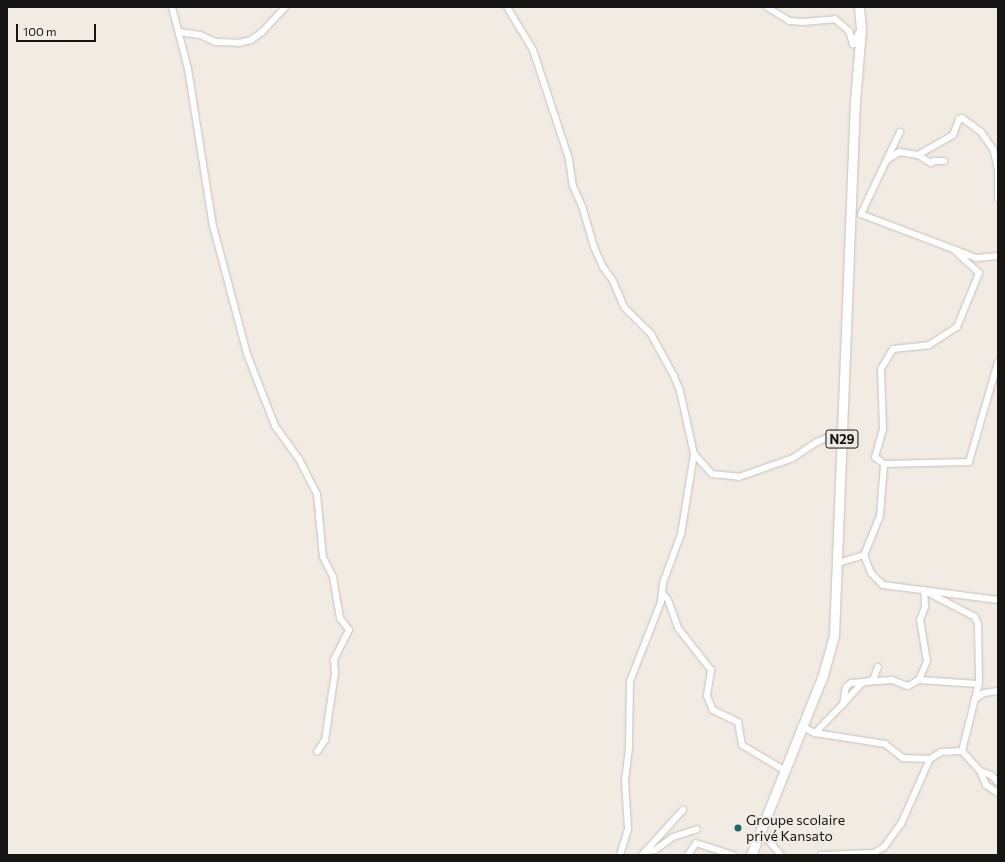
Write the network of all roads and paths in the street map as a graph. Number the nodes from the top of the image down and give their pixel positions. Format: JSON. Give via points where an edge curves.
{"nodes":[{"id":1,"x":172,"y":7,"type":"edge"},
{"id":2,"x":285,"y":7,"type":"edge"},
{"id":3,"x":507,"y":7,"type":"edge"},
{"id":4,"x":767,"y":7,"type":"edge"},
{"id":5,"x":859,"y":7,"type":"edge"},
{"id":6,"x":861,"y":29,"type":"junction"},
{"id":7,"x":179,"y":32,"type":"junction"},
{"id":8,"x":900,"y":132,"type":"dead end"},
{"id":9,"x":918,"y":155,"type":"junction"},
{"id":10,"x":944,"y":161,"type":"dead end"},
{"id":11,"x":884,"y":162,"type":"junction"},
{"id":12,"x":998,"y":168,"type":"edge"},
{"id":13,"x":998,"y":172,"type":"edge"},
{"id":14,"x":998,"y":199,"type":"edge"},
{"id":15,"x":861,"y":214,"type":"junction"},
{"id":16,"x":850,"y":222,"type":"junction"},
{"id":17,"x":953,"y":249,"type":"junction"},
{"id":18,"x":998,"y":256,"type":"edge"},
{"id":19,"x":998,"y":362,"type":"edge"},
{"id":20,"x":831,"y":436,"type":"dead end"},
{"id":21,"x":694,"y":454,"type":"junction"},
{"id":22,"x":884,"y":464,"type":"junction"},
{"id":23,"x":864,"y":555,"type":"junction"},
{"id":24,"x":838,"y":563,"type":"junction"},
{"id":25,"x":924,"y":590,"type":"junction"},
{"id":26,"x":662,"y":593,"type":"junction"},
{"id":27,"x":998,"y":600,"type":"edge"},
{"id":28,"x":878,"y":667,"type":"dead end"},
{"id":29,"x":919,"y":680,"type":"junction"},
{"id":30,"x":862,"y":683,"type":"junction"},
{"id":31,"x":978,"y":684,"type":"junction"},
{"id":32,"x":998,"y":691,"type":"edge"},
{"id":33,"x":975,"y":699,"type":"junction"},
{"id":34,"x":843,"y":704,"type":"junction"},
{"id":35,"x":801,"y":726,"type":"junction"},
{"id":36,"x":815,"y":733,"type":"junction"},
{"id":37,"x":962,"y":751,"type":"junction"},
{"id":38,"x":317,"y":752,"type":"dead end"},
{"id":39,"x":930,"y":759,"type":"junction"},
{"id":40,"x":784,"y":770,"type":"junction"},
{"id":41,"x":980,"y":771,"type":"junction"},
{"id":42,"x":998,"y":782,"type":"edge"},
{"id":43,"x":998,"y":793,"type":"edge"},
{"id":44,"x":684,"y":810,"type":"dead end"},
{"id":45,"x":697,"y":829,"type":"dead end"},
{"id":46,"x":761,"y":832,"type":"junction"},
{"id":47,"x":644,"y":853,"type":"edge"},
{"id":48,"x":620,"y":855,"type":"edge"},
{"id":49,"x":688,"y":855,"type":"edge"},
{"id":50,"x":733,"y":855,"type":"edge"},
{"id":51,"x":750,"y":855,"type":"edge"},
{"id":52,"x":781,"y":855,"type":"edge"},
{"id":53,"x":821,"y":855,"type":"edge"}],
"edges":[{"from":1,"to":7,"type":"street"},
{"from":2,"to":7,"type":"street","via":[[262,32],[251,40],[239,43],[216,42],[200,35]]},
{"from":3,"to":21,"type":"street","via":[[533,50],[569,159],[573,186],[594,247],[624,307],[651,334],[674,376],[680,390]]},
{"from":4,"to":6,"type":"street","via":[[789,21],[835,19],[849,31],[853,44]]},
{"from":5,"to":6,"type":"main road","number":"N29"},
{"from":6,"to":16,"type":"main road","number":"N29"},
{"from":7,"to":38,"type":"street","via":[[188,69],[213,226],[247,354],[275,426],[299,459],[317,494],[323,557],[333,578],[340,618],[349,630],[334,660],[335,673],[325,740]]},
{"from":8,"to":11,"type":"street"},
{"from":9,"to":10,"type":"street","via":[[930,163]]},
{"from":9,"to":11,"type":"street","via":[[899,152]]},
{"from":9,"to":12,"type":"street","via":[[953,135],[958,119],[962,118],[981,132],[993,149]]},
{"from":11,"to":15,"type":"street"},
{"from":13,"to":14,"type":"street"},
{"from":15,"to":16,"type":"street"},
{"from":15,"to":17,"type":"street"},
{"from":16,"to":24,"type":"main road","number":"N29"},
{"from":17,"to":18,"type":"street","via":[[976,258]]},
{"from":17,"to":22,"type":"street","via":[[978,273],[958,327],[929,345],[893,349],[881,369],[883,429],[875,457]]},
{"from":19,"to":22,"type":"street","via":[[969,462]]},
{"from":20,"to":21,"type":"street","via":[[793,458],[739,477],[712,474]]},
{"from":21,"to":26,"type":"street","via":[[681,534],[663,583]]},
{"from":22,"to":23,"type":"street","via":[[880,516]]},
{"from":23,"to":24,"type":"street"},
{"from":23,"to":25,"type":"street","via":[[871,573],[883,586]]},
{"from":24,"to":35,"type":"main road","number":"N29","via":[[834,635],[823,675]]},
{"from":25,"to":27,"type":"street"},
{"from":25,"to":29,"type":"street","via":[[925,607],[920,620],[927,661]]},
{"from":25,"to":31,"type":"street","via":[[975,617],[978,624]]},
{"from":26,"to":40,"type":"street","via":[[668,600],[678,628],[711,670],[707,696],[713,710],[738,722],[742,745]]},
{"from":26,"to":48,"type":"street","via":[[661,602],[629,687],[630,748],[625,781],[628,828]]},
{"from":28,"to":30,"type":"street","via":[[873,680]]},
{"from":29,"to":30,"type":"street","via":[[908,686],[892,680]]},
{"from":29,"to":31,"type":"street"},
{"from":30,"to":34,"type":"street"},
{"from":30,"to":34,"type":"street","via":[[851,683],[846,687]]},
{"from":31,"to":33,"type":"street"},
{"from":32,"to":33,"type":"street","via":[[984,693]]},
{"from":33,"to":37,"type":"street"},
{"from":34,"to":36,"type":"street"},
{"from":35,"to":36,"type":"street"},
{"from":35,"to":40,"type":"main road","number":"N29"},
{"from":36,"to":39,"type":"street","via":[[885,744],[903,758]]},
{"from":37,"to":39,"type":"street","via":[[941,752]]},
{"from":37,"to":41,"type":"street"},
{"from":39,"to":53,"type":"street","via":[[901,824],[884,847],[874,853]]},
{"from":40,"to":46,"type":"main road","number":"N29"},
{"from":41,"to":42,"type":"street","via":[[991,775]]},
{"from":41,"to":43,"type":"street","via":[[986,785]]},
{"from":44,"to":47,"type":"street"},
{"from":45,"to":47,"type":"street","via":[[673,837],[655,850]]},
{"from":46,"to":51,"type":"main road","number":"N29"},
{"from":46,"to":52,"type":"street"},
{"from":49,"to":50,"type":"street","via":[[696,843]]}]}
